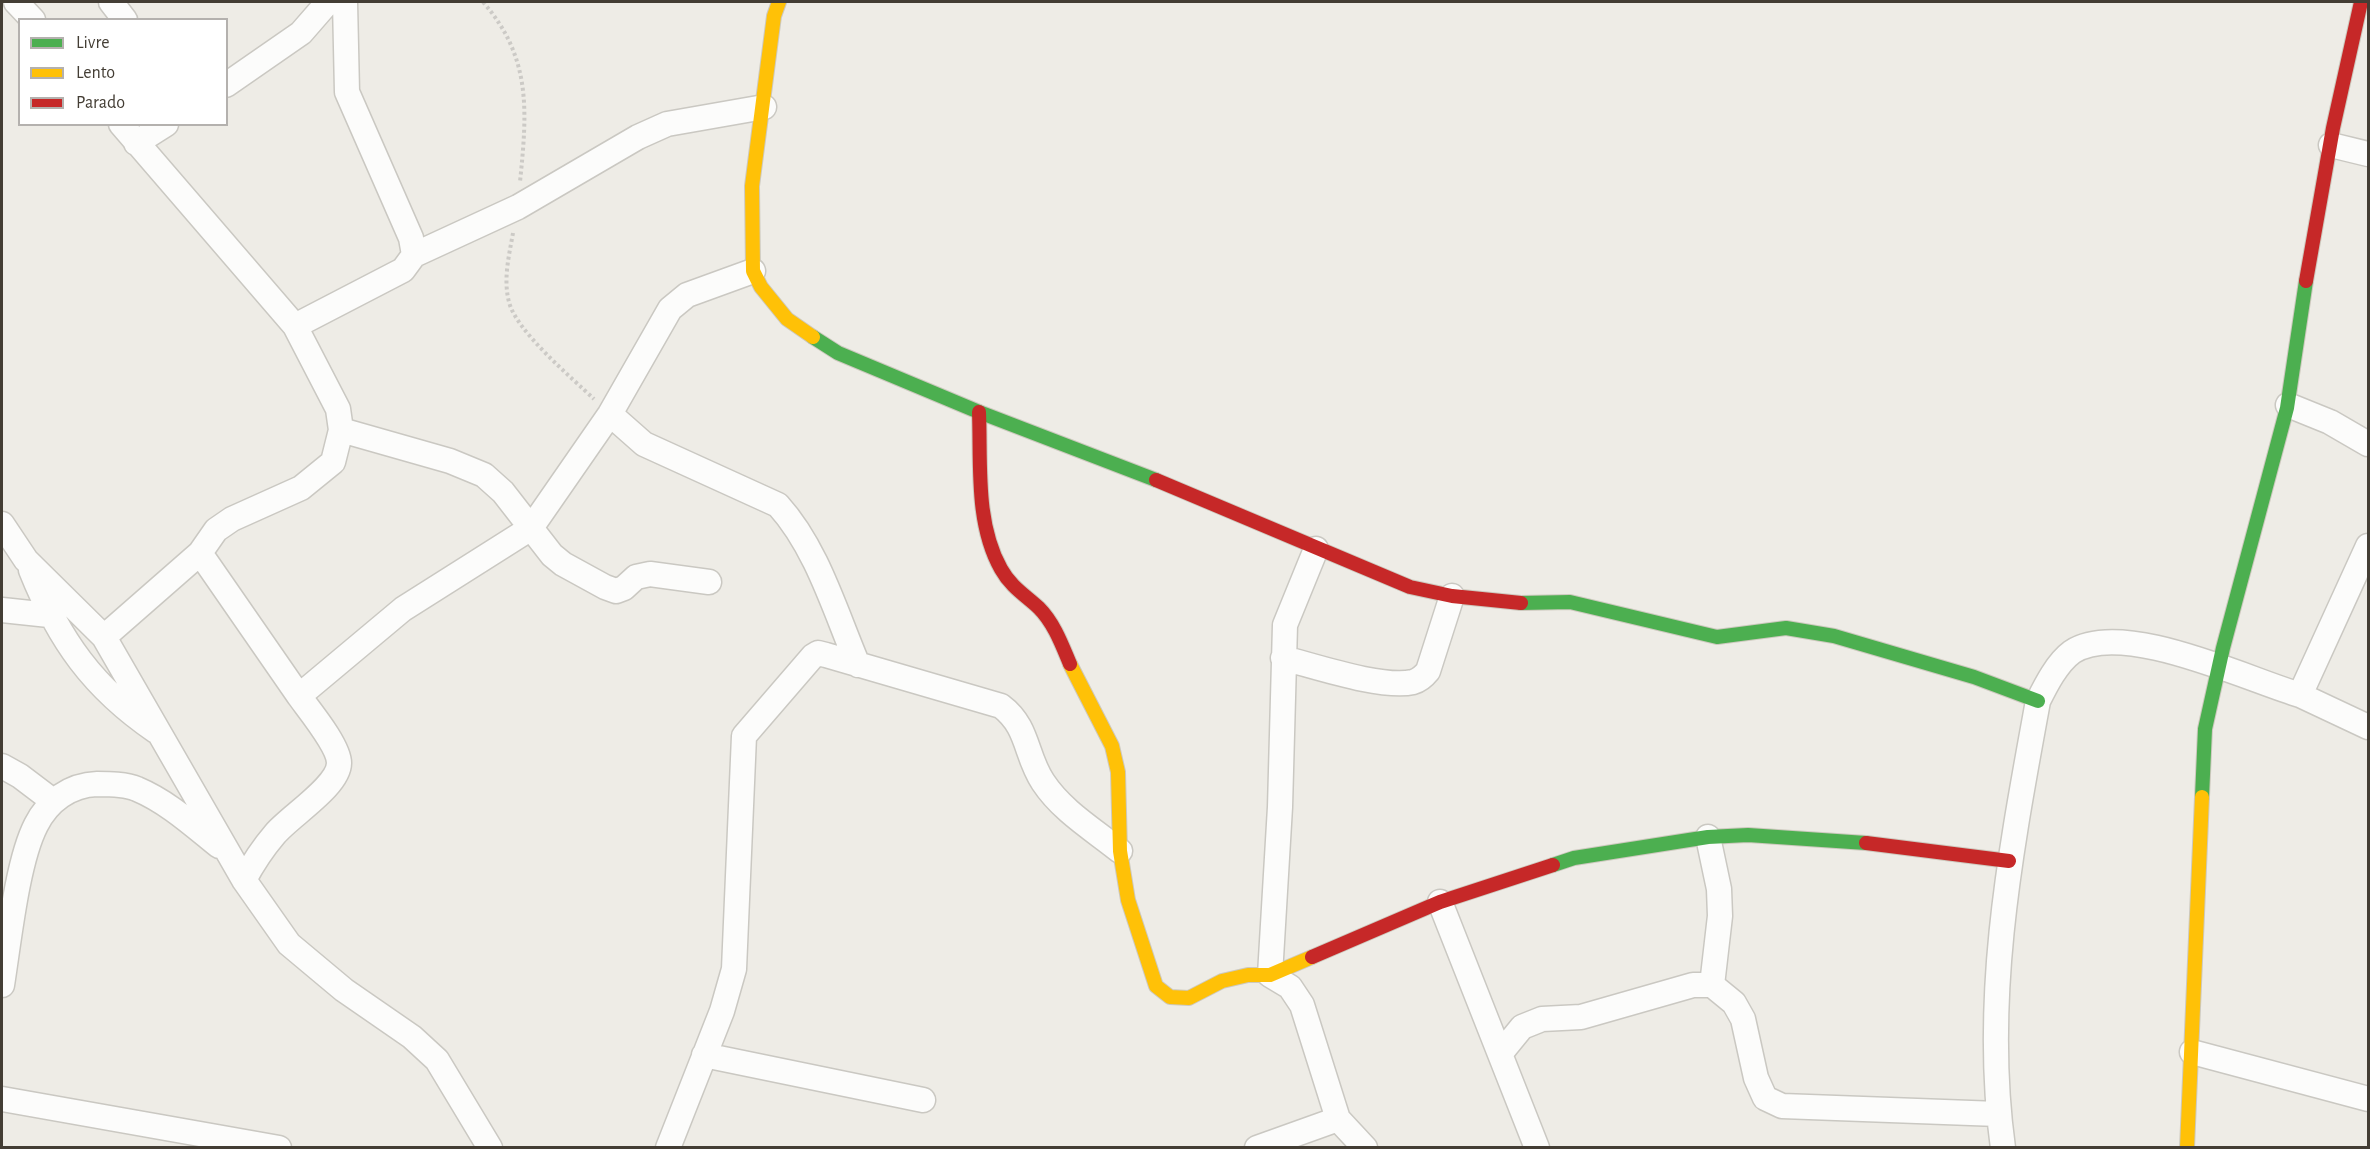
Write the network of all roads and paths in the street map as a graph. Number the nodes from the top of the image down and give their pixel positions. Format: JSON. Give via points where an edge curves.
{"nodes":[{"id":1,"x":16,"y":2,"type":"edge"},
{"id":2,"x":111,"y":2,"type":"edge"},
{"id":3,"x":328,"y":2,"type":"edge"},
{"id":4,"x":345,"y":2,"type":"edge"},
{"id":5,"x":779,"y":2,"type":"edge"},
{"id":6,"x":2361,"y":2,"type":"edge"},
{"id":7,"x":31,"y":18,"type":"edge"},
{"id":8,"x":123,"y":18,"type":"edge"},
{"id":9,"x":228,"y":84,"type":"edge"},
{"id":10,"x":764,"y":106,"type":"junction"},
{"id":11,"x":123,"y":126,"type":"edge"},
{"id":12,"x":163,"y":126,"type":"edge"},
{"id":13,"x":136,"y":143,"type":"junction"},
{"id":14,"x":2331,"y":145,"type":"junction"},
{"id":15,"x":2368,"y":154,"type":"edge"},
{"id":16,"x":414,"y":255,"type":"junction"},
{"id":17,"x":753,"y":271,"type":"junction"},
{"id":18,"x":295,"y":326,"type":"junction"},
{"id":19,"x":2288,"y":405,"type":"junction"},
{"id":20,"x":979,"y":412,"type":"junction"},
{"id":21,"x":610,"y":414,"type":"junction"},
{"id":22,"x":341,"y":430,"type":"junction"},
{"id":23,"x":2368,"y":444,"type":"edge"},
{"id":24,"x":2,"y":524,"type":"edge"},
{"id":25,"x":531,"y":528,"type":"junction"},
{"id":26,"x":2368,"y":546,"type":"edge"},
{"id":27,"x":1316,"y":549,"type":"junction"},
{"id":28,"x":200,"y":553,"type":"junction"},
{"id":29,"x":26,"y":560,"type":"junction"},
{"id":30,"x":709,"y":582,"type":"dead end"},
{"id":31,"x":1452,"y":596,"type":"junction"},
{"id":32,"x":2,"y":610,"type":"edge"},
{"id":33,"x":49,"y":615,"type":"junction"},
{"id":34,"x":104,"y":637,"type":"junction"},
{"id":35,"x":1283,"y":658,"type":"junction"},
{"id":36,"x":858,"y":665,"type":"junction"},
{"id":37,"x":2216,"y":665,"type":"junction"},
{"id":38,"x":2300,"y":695,"type":"junction"},
{"id":39,"x":299,"y":696,"type":"junction"},
{"id":40,"x":2038,"y":701,"type":"junction"},
{"id":41,"x":2368,"y":727,"type":"edge"},
{"id":42,"x":163,"y":736,"type":"junction"},
{"id":43,"x":2,"y":766,"type":"edge"},
{"id":44,"x":53,"y":801,"type":"junction"},
{"id":45,"x":1708,"y":837,"type":"junction"},
{"id":46,"x":1120,"y":851,"type":"junction"},
{"id":47,"x":228,"y":854,"type":"junction"},
{"id":48,"x":2009,"y":861,"type":"junction"},
{"id":49,"x":244,"y":879,"type":"junction"},
{"id":50,"x":1440,"y":902,"type":"junction"},
{"id":51,"x":1270,"y":975,"type":"junction"},
{"id":52,"x":2,"y":985,"type":"edge"},
{"id":53,"x":1712,"y":985,"type":"junction"},
{"id":54,"x":2192,"y":1052,"type":"junction"},
{"id":55,"x":1500,"y":1054,"type":"junction"},
{"id":56,"x":704,"y":1055,"type":"junction"},
{"id":57,"x":2,"y":1099,"type":"edge"},
{"id":58,"x":2368,"y":1099,"type":"edge"},
{"id":59,"x":923,"y":1100,"type":"dead end"},
{"id":60,"x":1998,"y":1114,"type":"junction"},
{"id":61,"x":1338,"y":1119,"type":"junction"},
{"id":62,"x":279,"y":1148,"type":"edge"},
{"id":63,"x":490,"y":1148,"type":"edge"},
{"id":64,"x":668,"y":1148,"type":"edge"},
{"id":65,"x":1257,"y":1148,"type":"edge"},
{"id":66,"x":1365,"y":1148,"type":"edge"},
{"id":67,"x":1537,"y":1148,"type":"edge"},
{"id":68,"x":2003,"y":1148,"type":"edge"},
{"id":69,"x":2187,"y":1148,"type":"edge"}],
"edges":[{"from":1,"to":7,"type":"street"},
{"from":2,"to":8,"type":"street"},
{"from":3,"to":9,"type":"street","via":[[301,33]]},
{"from":4,"to":16,"type":"street","via":[[347,92],[411,238]]},
{"from":5,"to":10,"type":"street"},
{"from":6,"to":14,"type":"street"},
{"from":10,"to":16,"type":"street","via":[[667,124],[518,207]]},
{"from":10,"to":17,"type":"street","via":[[752,186]]},
{"from":11,"to":13,"type":"street"},
{"from":12,"to":13,"type":"street"},
{"from":13,"to":18,"type":"street"},
{"from":14,"to":15,"type":"street"},
{"from":14,"to":19,"type":"street"},
{"from":16,"to":18,"type":"street","via":[[403,270]]},
{"from":17,"to":20,"type":"street","via":[[787,319],[838,353]]},
{"from":17,"to":21,"type":"street","via":[[687,295],[670,309]]},
{"from":18,"to":22,"type":"street","via":[[338,409]]},
{"from":19,"to":23,"type":"street","via":[[2330,422]]},
{"from":19,"to":37,"type":"street"},
{"from":20,"to":27,"type":"street","via":[[1146,476]]},
{"from":20,"to":46,"type":"street","via":[[983,513],[989,543],[1016,591],[1040,609],[1055,630],[1112,746],[1118,772]]},
{"from":21,"to":25,"type":"street"},
{"from":21,"to":36,"type":"street","via":[[645,444],[778,504],[794,522],[809,550]]},
{"from":22,"to":25,"type":"street","via":[[450,461],[484,475]]},
{"from":22,"to":28,"type":"street","via":[[333,462],[301,488],[224,524]]},
{"from":24,"to":29,"type":"street"},
{"from":25,"to":30,"type":"street","via":[[562,564],[616,591],[636,577],[650,574]]},
{"from":25,"to":39,"type":"street","via":[[403,609]]},
{"from":26,"to":38,"type":"street"},
{"from":27,"to":31,"type":"street","via":[[1410,586]]},
{"from":27,"to":35,"type":"street","via":[[1285,625]]},
{"from":28,"to":34,"type":"street"},
{"from":28,"to":39,"type":"street"},
{"from":29,"to":33,"type":"street"},
{"from":29,"to":34,"type":"street"},
{"from":31,"to":35,"type":"street","via":[[1428,671],[1420,679],[1373,681]]},
{"from":31,"to":40,"type":"street","via":[[1515,603],[1570,602],[1717,637],[1786,628],[1834,636]]},
{"from":32,"to":33,"type":"street"},
{"from":33,"to":42,"type":"street","via":[[89,673],[121,706]]},
{"from":34,"to":42,"type":"street"},
{"from":35,"to":51,"type":"street","via":[[1280,807]]},
{"from":36,"to":46,"type":"street","via":[[1001,706],[1015,716],[1033,764],[1058,802]]},
{"from":36,"to":56,"type":"street","via":[[819,653],[813,656],[744,736],[734,969]]},
{"from":37,"to":38,"type":"street"},
{"from":37,"to":40,"type":"street","via":[[2133,642],[2104,640],[2072,652]]},
{"from":37,"to":54,"type":"street","via":[[2205,729]]},
{"from":38,"to":41,"type":"street"},
{"from":39,"to":49,"type":"street","via":[[332,744],[339,762],[334,779],[277,831]]},
{"from":40,"to":48,"type":"street"},
{"from":42,"to":47,"type":"street"},
{"from":43,"to":44,"type":"street"},
{"from":44,"to":47,"type":"street","via":[[87,784],[136,788],[178,813]]},
{"from":44,"to":52,"type":"street","via":[[36,825],[23,867]]},
{"from":45,"to":48,"type":"street","via":[[1748,835],[1871,843]]},
{"from":45,"to":50,"type":"street","via":[[1575,858]]},
{"from":45,"to":53,"type":"street","via":[[1719,889],[1720,916]]},
{"from":46,"to":51,"type":"street","via":[[1128,900],[1156,987],[1170,997],[1189,998],[1222,981]]},
{"from":47,"to":49,"type":"street"},
{"from":48,"to":60,"type":"street","via":[[1995,996]]},
{"from":49,"to":63,"type":"street","via":[[289,944],[437,1060]]},
{"from":50,"to":51,"type":"street"},
{"from":50,"to":55,"type":"street"},
{"from":51,"to":61,"type":"street","via":[[1290,987],[1302,1005]]},
{"from":53,"to":55,"type":"street","via":[[1693,985],[1581,1017],[1542,1019],[1522,1027]]},
{"from":53,"to":60,"type":"street","via":[[1734,1003],[1743,1019],[1765,1098],[1782,1107]]},
{"from":54,"to":58,"type":"street"},
{"from":54,"to":69,"type":"street"},
{"from":55,"to":67,"type":"street"},
{"from":56,"to":59,"type":"street"},
{"from":56,"to":64,"type":"street"},
{"from":57,"to":62,"type":"street"},
{"from":60,"to":68,"type":"street"},
{"from":61,"to":65,"type":"street"},
{"from":61,"to":66,"type":"street"}]}
